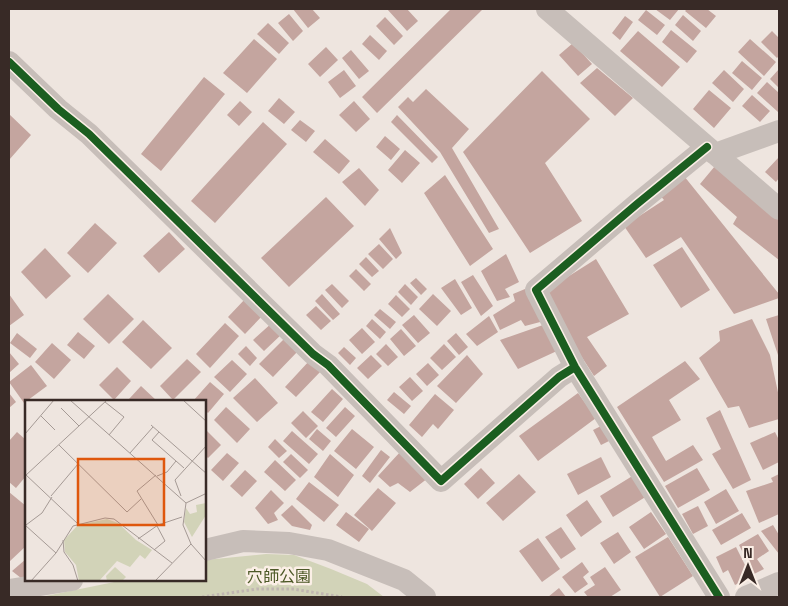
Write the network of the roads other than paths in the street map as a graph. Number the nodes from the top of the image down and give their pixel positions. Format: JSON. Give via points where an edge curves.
{"nodes":[{"id":1,"x":547,"y":9,"type":"edge"},
{"id":2,"x":9,"y":62,"type":"edge"},
{"id":3,"x":779,"y":131,"type":"edge"},
{"id":4,"x":711,"y":150,"type":"junction"},
{"id":5,"x":779,"y":209,"type":"edge"},
{"id":6,"x":575,"y":367,"type":"junction"},
{"id":7,"x":206,"y":550,"type":"edge"},
{"id":8,"x":66,"y":581,"type":"edge"},
{"id":9,"x":779,"y":583,"type":"edge"},
{"id":10,"x":9,"y":590,"type":"edge"},
{"id":11,"x":425,"y":597,"type":"edge"},
{"id":12,"x":719,"y":597,"type":"edge"},
{"id":13,"x":746,"y":597,"type":"edge"}],
"edges":[{"from":1,"to":4,"type":"street"},
{"from":2,"to":6,"type":"street","via":[[89,134],[313,354],[328,365],[441,481],[559,377]]},
{"from":3,"to":4,"type":"street"},
{"from":4,"to":5,"type":"street"},
{"from":4,"to":6,"type":"street","via":[[637,204],[536,290]]},
{"from":6,"to":12,"type":"street"},
{"from":7,"to":11,"type":"street","via":[[244,540],[328,550],[404,580]]},
{"from":8,"to":10,"type":"street"},
{"from":9,"to":13,"type":"street"}]}
